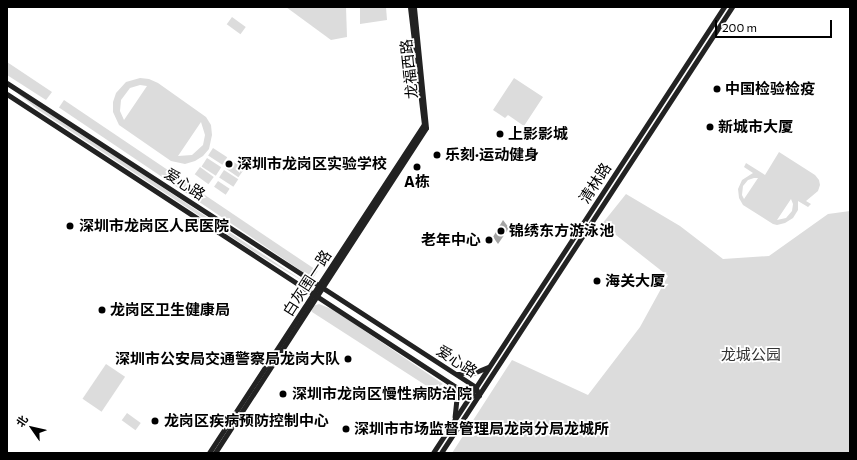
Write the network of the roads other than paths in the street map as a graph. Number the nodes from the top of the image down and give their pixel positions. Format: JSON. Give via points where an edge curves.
{"nodes":[{"id":1,"x":410,"y":7,"type":"edge"},
{"id":2,"x":414,"y":7,"type":"edge"},
{"id":3,"x":724,"y":7,"type":"edge"},
{"id":4,"x":732,"y":7,"type":"edge"},
{"id":5,"x":7,"y":83,"type":"edge"},
{"id":6,"x":7,"y":94,"type":"edge"},
{"id":7,"x":425,"y":126,"type":"junction"},
{"id":8,"x":321,"y":287,"type":"junction"},
{"id":9,"x":316,"y":295,"type":"junction"},
{"id":10,"x":492,"y":363,"type":"junction"},
{"id":11,"x":454,"y":373,"type":"junction"},
{"id":12,"x":450,"y":382,"type":"junction"},
{"id":13,"x":476,"y":387,"type":"junction"},
{"id":14,"x":479,"y":395,"type":"junction"},
{"id":15,"x":470,"y":396,"type":"junction"},
{"id":16,"x":453,"y":422,"type":"junction"},
{"id":17,"x":209,"y":453,"type":"edge"},
{"id":18,"x":215,"y":453,"type":"edge"},
{"id":19,"x":433,"y":453,"type":"edge"},
{"id":20,"x":441,"y":453,"type":"edge"}],
"edges":[{"from":1,"to":7,"type":"street","name":"龙福西路"},
{"from":2,"to":7,"type":"street","name":"龙福西路"},
{"from":3,"to":10,"type":"street","name":"清林路"},
{"from":4,"to":14,"type":"street","name":"清林路"},
{"from":5,"to":8,"type":"street","name":"爱心路"},
{"from":6,"to":9,"type":"street","name":"爱心路"},
{"from":7,"to":8,"type":"street","name":"白灰围一路"},
{"from":8,"to":9,"type":"street","name":"白灰围一路"},
{"from":8,"to":11,"type":"street","name":"爱心路"},
{"from":9,"to":12,"type":"street","name":"爱心路"},
{"from":9,"to":17,"type":"street","name":"白灰围一路"},
{"from":9,"to":18,"type":"street","name":"白灰围一路"},
{"from":10,"to":11,"type":"street","via":[[485,369],[471,374]]},
{"from":10,"to":13,"type":"street","name":"清林路"},
{"from":11,"to":13,"type":"street","name":"爱心路"},
{"from":12,"to":15,"type":"street","name":"爱心路"},
{"from":12,"to":16,"type":"street","via":[[457,398]]},
{"from":13,"to":14,"type":"street","name":"爱心路"},
{"from":13,"to":15,"type":"street","name":"清林路"},
{"from":14,"to":15,"type":"street","name":"爱心路"},
{"from":14,"to":20,"type":"street","name":"清林路"},
{"from":15,"to":16,"type":"street","name":"清林路"},
{"from":16,"to":19,"type":"street","name":"清林路"}]}
